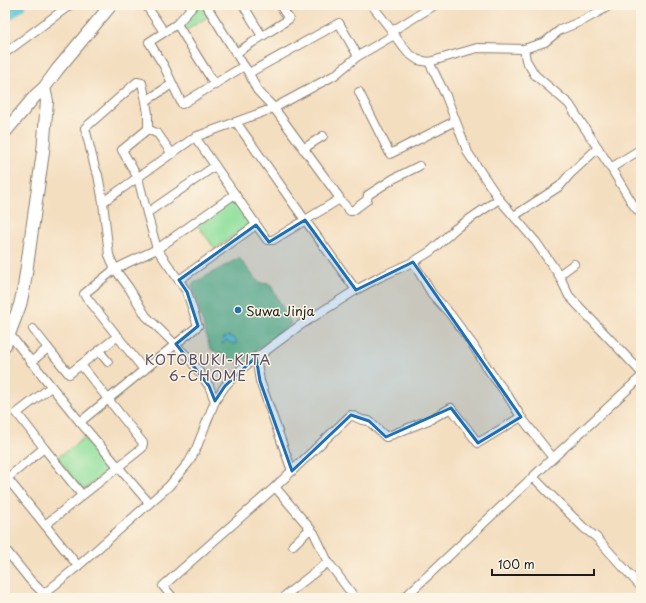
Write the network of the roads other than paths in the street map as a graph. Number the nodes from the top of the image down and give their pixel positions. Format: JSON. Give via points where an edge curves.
{"nodes":[{"id":1,"x":70,"y":5,"type":"edge"},
{"id":2,"x":111,"y":5,"type":"edge"},
{"id":3,"x":146,"y":5,"type":"edge"},
{"id":4,"x":194,"y":5,"type":"edge"},
{"id":5,"x":206,"y":5,"type":"edge"},
{"id":6,"x":243,"y":5,"type":"edge"},
{"id":7,"x":280,"y":5,"type":"edge"},
{"id":8,"x":372,"y":5,"type":"edge"},
{"id":9,"x":435,"y":5,"type":"edge"},
{"id":10,"x":611,"y":5,"type":"edge"},
{"id":11,"x":177,"y":24,"type":"junction"},
{"id":12,"x":164,"y":32,"type":"junction"},
{"id":13,"x":393,"y":33,"type":"junction"},
{"id":14,"x":262,"y":36,"type":"junction"},
{"id":15,"x":524,"y":48,"type":"junction"},
{"id":16,"x":5,"y":53,"type":"edge"},
{"id":17,"x":236,"y":53,"type":"junction"},
{"id":18,"x":358,"y":56,"type":"junction"},
{"id":19,"x":429,"y":62,"type":"junction"},
{"id":20,"x":244,"y":66,"type":"junction"},
{"id":21,"x":249,"y":73,"type":"junction"},
{"id":22,"x":172,"y":84,"type":"junction"},
{"id":23,"x":215,"y":85,"type":"junction"},
{"id":24,"x":44,"y":88,"type":"junction"},
{"id":25,"x":359,"y":92,"type":"dead end"},
{"id":26,"x":146,"y":101,"type":"junction"},
{"id":27,"x":274,"y":108,"type":"junction"},
{"id":28,"x":455,"y":121,"type":"junction"},
{"id":29,"x":236,"y":122,"type":"junction"},
{"id":30,"x":148,"y":129,"type":"junction"},
{"id":31,"x":5,"y":132,"type":"edge"},
{"id":32,"x":323,"y":136,"type":"dead end"},
{"id":33,"x":196,"y":137,"type":"junction"},
{"id":34,"x":598,"y":148,"type":"junction"},
{"id":35,"x":303,"y":149,"type":"junction"},
{"id":36,"x":641,"y":149,"type":"edge"},
{"id":37,"x":172,"y":154,"type":"junction"},
{"id":38,"x":215,"y":166,"type":"junction"},
{"id":39,"x":419,"y":166,"type":"dead end"},
{"id":40,"x":611,"y":168,"type":"junction"},
{"id":41,"x":138,"y":178,"type":"junction"},
{"id":42,"x":235,"y":194,"type":"junction"},
{"id":43,"x":338,"y":200,"type":"junction"},
{"id":44,"x":499,"y":200,"type":"junction"},
{"id":45,"x":103,"y":202,"type":"junction"},
{"id":46,"x":147,"y":213,"type":"junction"},
{"id":47,"x":641,"y":214,"type":"edge"},
{"id":48,"x":514,"y":216,"type":"junction"},
{"id":49,"x":305,"y":220,"type":"junction"},
{"id":50,"x":256,"y":224,"type":"junction"},
{"id":51,"x":157,"y":249,"type":"junction"},
{"id":52,"x":413,"y":262,"type":"junction"},
{"id":53,"x":574,"y":264,"type":"dead end"},
{"id":54,"x":115,"y":269,"type":"junction"},
{"id":55,"x":559,"y":275,"type":"junction"},
{"id":56,"x":179,"y":280,"type":"junction"},
{"id":57,"x":356,"y":290,"type":"junction"},
{"id":58,"x":33,"y":329,"type":"dead end"},
{"id":59,"x":118,"y":336,"type":"junction"},
{"id":60,"x":7,"y":337,"type":"edge"},
{"id":61,"x":176,"y":344,"type":"junction"},
{"id":62,"x":48,"y":348,"type":"junction"},
{"id":63,"x":98,"y":351,"type":"junction"},
{"id":64,"x":256,"y":357,"type":"junction"},
{"id":65,"x":31,"y":362,"type":"junction"},
{"id":66,"x":108,"y":362,"type":"dead end"},
{"id":67,"x":81,"y":365,"type":"junction"},
{"id":68,"x":144,"y":370,"type":"junction"},
{"id":69,"x":641,"y":372,"type":"edge"},
{"id":70,"x":641,"y":377,"type":"edge"},
{"id":71,"x":51,"y":387,"type":"junction"},
{"id":72,"x":108,"y":399,"type":"junction"},
{"id":73,"x":215,"y":401,"type":"junction"},
{"id":74,"x":521,"y":417,"type":"junction"},
{"id":75,"x":80,"y":422,"type":"junction"},
{"id":76,"x":44,"y":448,"type":"junction"},
{"id":77,"x":553,"y":458,"type":"junction"},
{"id":78,"x":118,"y":467,"type":"junction"},
{"id":79,"x":292,"y":471,"type":"junction"},
{"id":80,"x":533,"y":478,"type":"junction"},
{"id":81,"x":6,"y":479,"type":"edge"},
{"id":82,"x":275,"y":487,"type":"junction"},
{"id":83,"x":82,"y":495,"type":"junction"},
{"id":84,"x":149,"y":503,"type":"junction"},
{"id":85,"x":45,"y":525,"type":"junction"},
{"id":86,"x":310,"y":529,"type":"junction"},
{"id":87,"x":293,"y":545,"type":"dead end"},
{"id":88,"x":5,"y":549,"type":"edge"},
{"id":89,"x":328,"y":562,"type":"junction"},
{"id":90,"x":78,"y":566,"type":"junction"},
{"id":91,"x":641,"y":587,"type":"edge"},
{"id":92,"x":286,"y":594,"type":"dead end"},
{"id":93,"x":42,"y":596,"type":"edge"},
{"id":94,"x":173,"y":598,"type":"edge"},
{"id":95,"x":355,"y":598,"type":"edge"},
{"id":96,"x":404,"y":598,"type":"edge"}],
"edges":[{"from":1,"to":16,"type":"street"},
{"from":2,"to":24,"type":"main road"},
{"from":3,"to":12,"type":"street"},
{"from":4,"to":11,"type":"street"},
{"from":5,"to":17,"type":"street"},
{"from":6,"to":14,"type":"street"},
{"from":7,"to":14,"type":"street","via":[[289,18]]},
{"from":8,"to":13,"type":"street"},
{"from":9,"to":13,"type":"street"},
{"from":10,"to":15,"type":"street","via":[[560,30],[545,42]]},
{"from":11,"to":12,"type":"street"},
{"from":11,"to":23,"type":"street"},
{"from":12,"to":22,"type":"street","via":[[150,42]]},
{"from":13,"to":18,"type":"street"},
{"from":13,"to":19,"type":"street","via":[[408,53],[418,60]]},
{"from":14,"to":17,"type":"street"},
{"from":15,"to":19,"type":"street","via":[[477,48]]},
{"from":15,"to":34,"type":"street","via":[[526,60],[536,75],[569,104]]},
{"from":17,"to":20,"type":"street"},
{"from":18,"to":21,"type":"street","via":[[339,24]]},
{"from":18,"to":27,"type":"street","via":[[335,75]]},
{"from":19,"to":28,"type":"street"},
{"from":20,"to":21,"type":"street"},
{"from":20,"to":23,"type":"street"},
{"from":21,"to":27,"type":"street","via":[[257,90]]},
{"from":22,"to":23,"type":"street","via":[[182,104]]},
{"from":22,"to":26,"type":"street"},
{"from":24,"to":31,"type":"main road"},
{"from":24,"to":60,"type":"main road","via":[[47,101],[42,152],[25,280],[20,305]]},
{"from":25,"to":28,"type":"street","via":[[390,154]]},
{"from":26,"to":30,"type":"street"},
{"from":26,"to":45,"type":"street","via":[[142,83],[137,82],[85,128]]},
{"from":27,"to":29,"type":"street"},
{"from":27,"to":35,"type":"street"},
{"from":28,"to":44,"type":"street","via":[[468,153]]},
{"from":29,"to":33,"type":"street"},
{"from":29,"to":49,"type":"street"},
{"from":30,"to":37,"type":"street","via":[[158,134]]},
{"from":30,"to":41,"type":"street","via":[[122,150]]},
{"from":32,"to":35,"type":"street"},
{"from":33,"to":37,"type":"street"},
{"from":33,"to":38,"type":"street"},
{"from":34,"to":40,"type":"street"},
{"from":34,"to":48,"type":"street","via":[[560,186]]},
{"from":35,"to":43,"type":"street","via":[[339,197]]},
{"from":36,"to":40,"type":"street"},
{"from":37,"to":41,"type":"street"},
{"from":38,"to":42,"type":"street"},
{"from":38,"to":46,"type":"street"},
{"from":39,"to":43,"type":"street","via":[[392,179],[368,195],[367,200],[352,211],[347,210],[342,201]]},
{"from":40,"to":47,"type":"street"},
{"from":41,"to":45,"type":"street"},
{"from":41,"to":46,"type":"street"},
{"from":42,"to":50,"type":"street"},
{"from":42,"to":51,"type":"street"},
{"from":43,"to":49,"type":"street"},
{"from":44,"to":48,"type":"street"},
{"from":44,"to":52,"type":"street","via":[[455,229]]},
{"from":45,"to":54,"type":"street","via":[[109,255]]},
{"from":46,"to":51,"type":"street"},
{"from":48,"to":55,"type":"street"},
{"from":49,"to":50,"type":"street","via":[[273,240],[267,240]]},
{"from":49,"to":57,"type":"street"},
{"from":50,"to":56,"type":"street"},
{"from":51,"to":54,"type":"street"},
{"from":51,"to":56,"type":"street"},
{"from":52,"to":57,"type":"street"},
{"from":52,"to":74,"type":"street","via":[[432,294],[469,339]]},
{"from":53,"to":55,"type":"street"},
{"from":54,"to":59,"type":"street","via":[[84,294]]},
{"from":54,"to":61,"type":"street","via":[[146,316]]},
{"from":55,"to":69,"type":"street","via":[[569,296]]},
{"from":56,"to":61,"type":"street","via":[[187,292],[198,326]]},
{"from":57,"to":64,"type":"street"},
{"from":58,"to":62,"type":"street"},
{"from":59,"to":63,"type":"street"},
{"from":59,"to":68,"type":"street"},
{"from":60,"to":65,"type":"street"},
{"from":61,"to":68,"type":"street"},
{"from":61,"to":73,"type":"street","via":[[190,359]]},
{"from":62,"to":65,"type":"street"},
{"from":62,"to":67,"type":"street","via":[[69,374]]},
{"from":63,"to":66,"type":"street"},
{"from":63,"to":67,"type":"street"},
{"from":64,"to":73,"type":"street","via":[[224,386]]},
{"from":64,"to":79,"type":"street","via":[[260,381]]},
{"from":65,"to":71,"type":"street"},
{"from":67,"to":72,"type":"street"},
{"from":68,"to":72,"type":"street"},
{"from":70,"to":77,"type":"street"},
{"from":71,"to":75,"type":"street"},
{"from":71,"to":76,"type":"street","via":[[17,413]]},
{"from":72,"to":75,"type":"street"},
{"from":72,"to":78,"type":"street","via":[[143,443],[142,448]]},
{"from":73,"to":84,"type":"street","via":[[189,462],[169,486]]},
{"from":74,"to":77,"type":"street"},
{"from":74,"to":79,"type":"street","via":[[478,443],[450,408],[386,437],[369,421],[352,415]]},
{"from":75,"to":78,"type":"street"},
{"from":76,"to":81,"type":"street"},
{"from":76,"to":83,"type":"street"},
{"from":77,"to":80,"type":"street"},
{"from":78,"to":83,"type":"street"},
{"from":78,"to":84,"type":"street"},
{"from":79,"to":82,"type":"street"},
{"from":80,"to":91,"type":"street","via":[[596,537]]},
{"from":80,"to":96,"type":"street"},
{"from":81,"to":85,"type":"street"},
{"from":82,"to":86,"type":"street"},
{"from":82,"to":94,"type":"street","via":[[163,586]]},
{"from":83,"to":85,"type":"street"},
{"from":84,"to":90,"type":"street"},
{"from":85,"to":90,"type":"street"},
{"from":86,"to":87,"type":"street"},
{"from":86,"to":89,"type":"street"},
{"from":88,"to":93,"type":"street"},
{"from":89,"to":92,"type":"street"},
{"from":89,"to":95,"type":"street"},
{"from":90,"to":93,"type":"street"}]}
